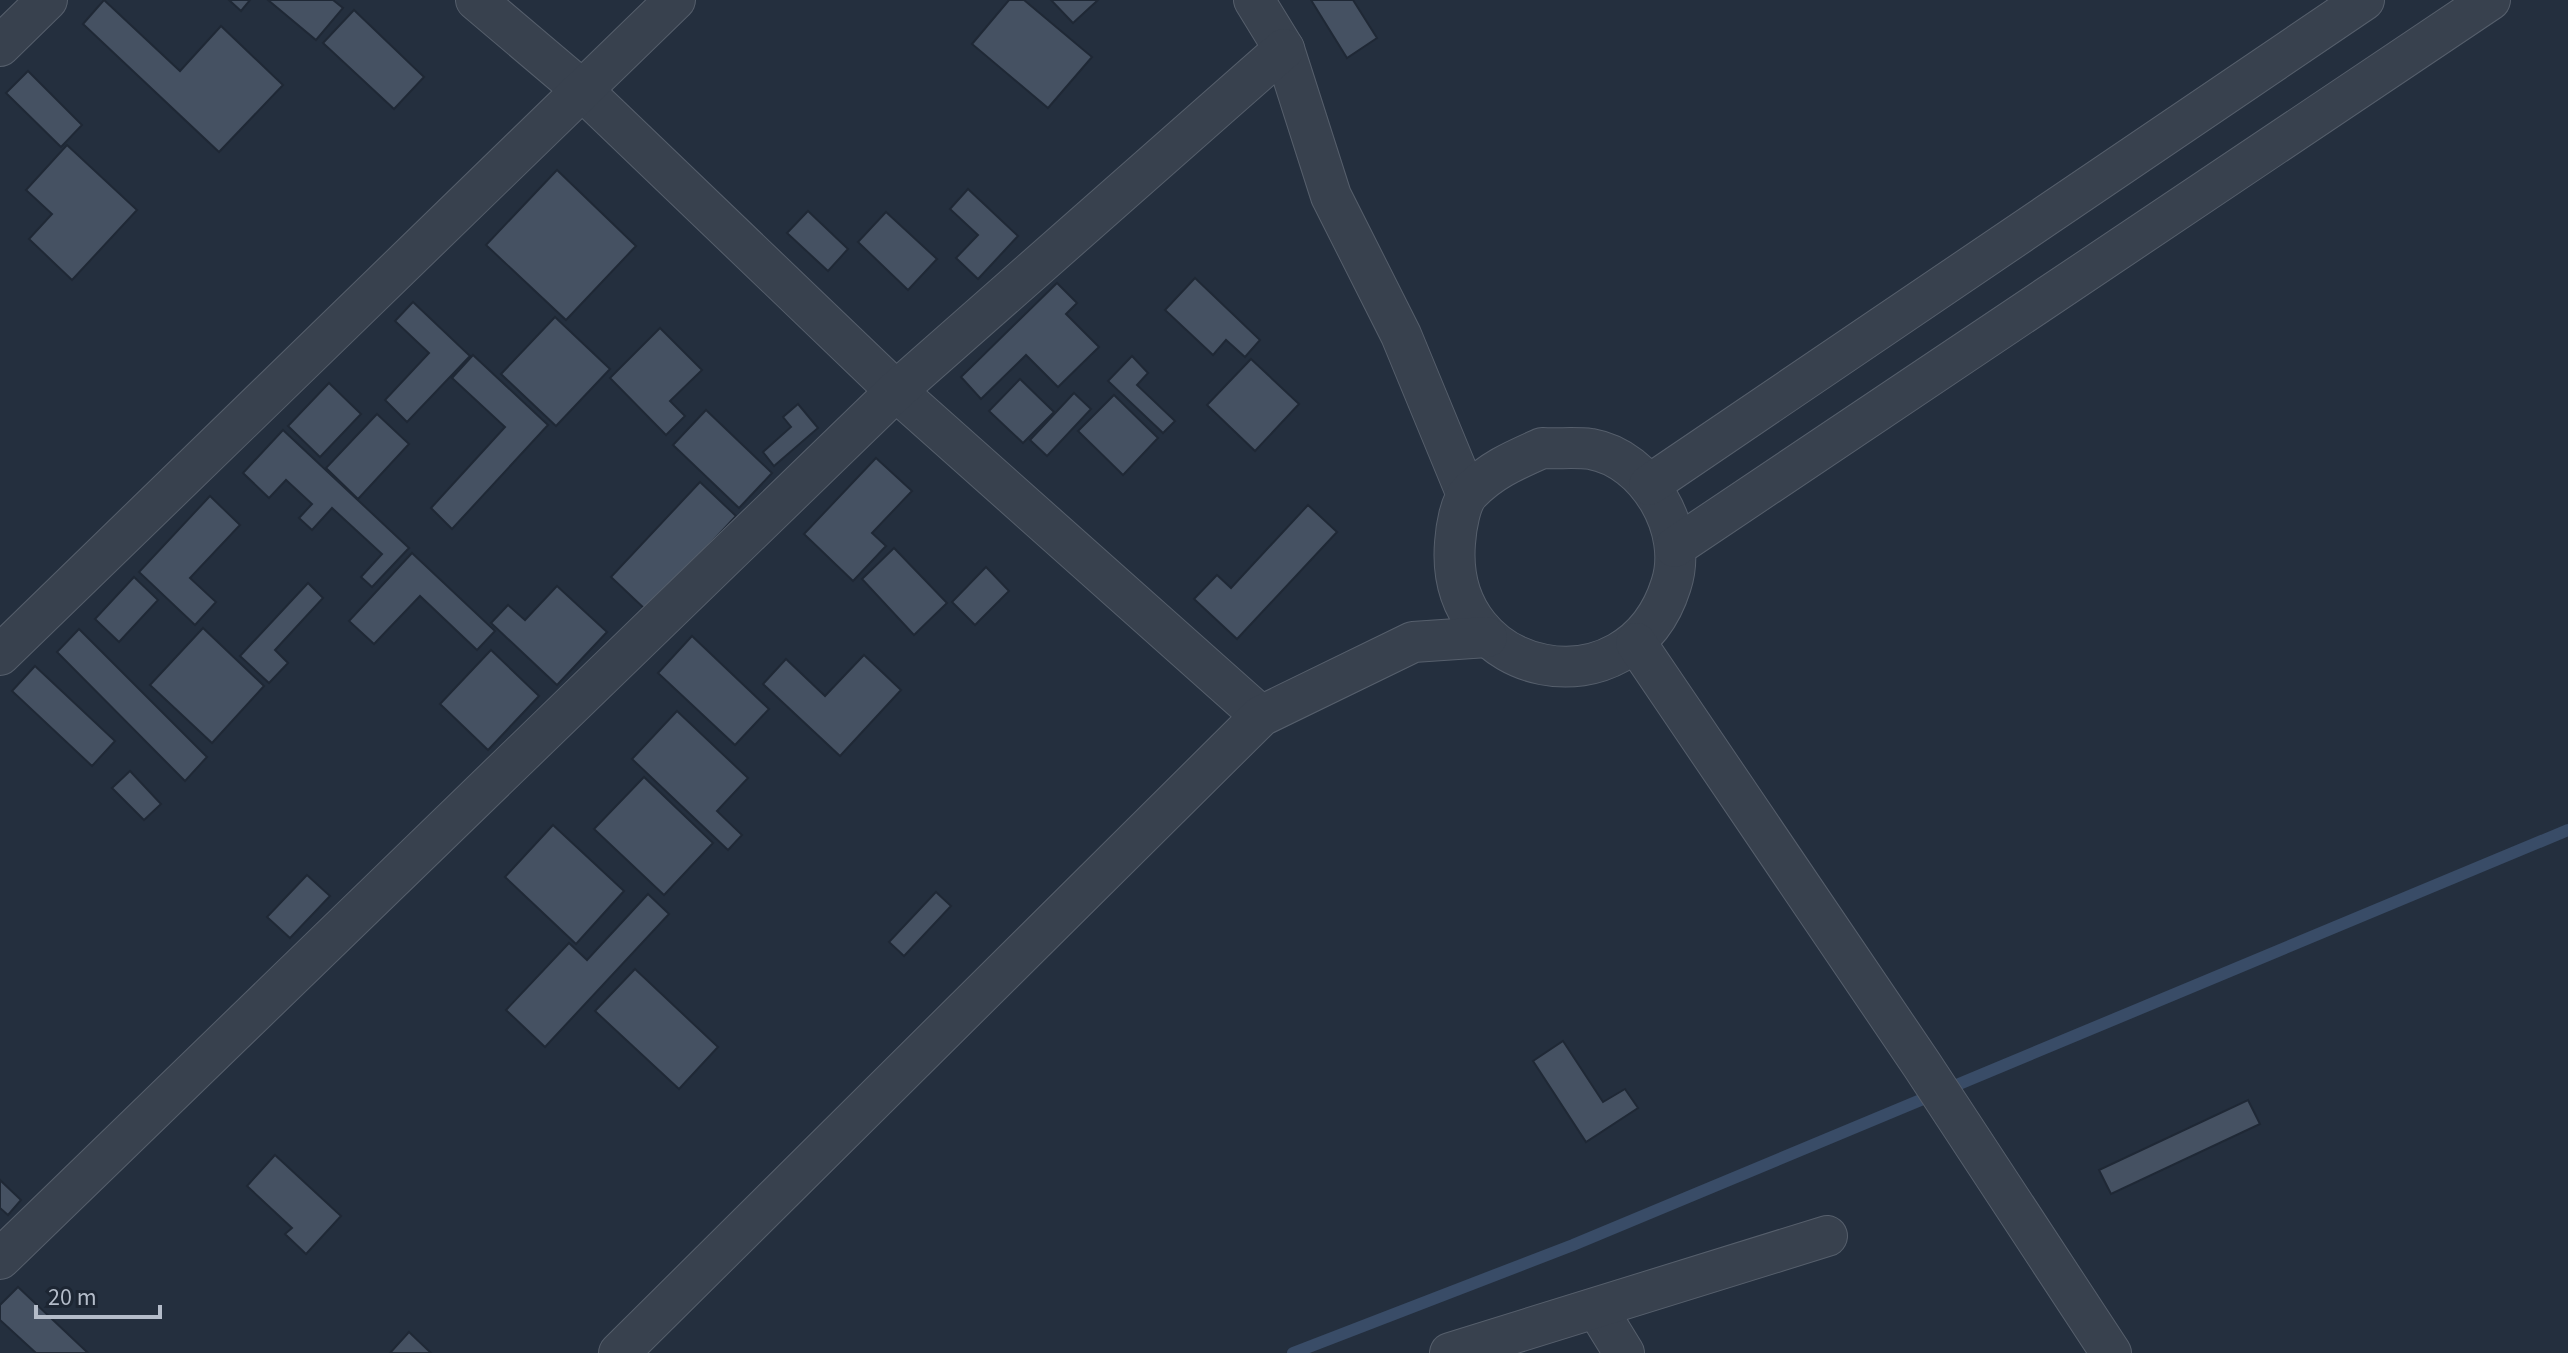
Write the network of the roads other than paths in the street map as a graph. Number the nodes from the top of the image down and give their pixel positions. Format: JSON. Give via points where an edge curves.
{"nodes":[{"id":1,"x":47,"y":0,"type":"edge"},
{"id":2,"x":476,"y":0,"type":"edge"},
{"id":3,"x":675,"y":0,"type":"edge"},
{"id":4,"x":1254,"y":0,"type":"edge"},
{"id":5,"x":2364,"y":0,"type":"edge"},
{"id":6,"x":2490,"y":0,"type":"edge"},
{"id":7,"x":0,"y":46,"type":"edge"},
{"id":8,"x":1284,"y":49,"type":"junction"},
{"id":9,"x":581,"y":89,"type":"junction"},
{"id":10,"x":896,"y":391,"type":"junction"},
{"id":11,"x":1649,"y":485,"type":"junction"},
{"id":12,"x":1467,"y":495,"type":"junction"},
{"id":13,"x":1675,"y":547,"type":"junction"},
{"id":14,"x":1487,"y":637,"type":"junction"},
{"id":15,"x":1636,"y":643,"type":"junction"},
{"id":16,"x":0,"y":655,"type":"edge"},
{"id":17,"x":1261,"y":716,"type":"junction"},
{"id":18,"x":1827,"y":1236,"type":"dead end"},
{"id":19,"x":0,"y":1259,"type":"edge"},
{"id":20,"x":1597,"y":1309,"type":"junction"},
{"id":21,"x":2111,"y":1349,"type":"edge"},
{"id":22,"x":619,"y":1353,"type":"edge"},
{"id":23,"x":1450,"y":1353,"type":"edge"},
{"id":24,"x":1624,"y":1353,"type":"edge"}],
"edges":[{"from":1,"to":7,"type":"street"},
{"from":2,"to":9,"type":"street"},
{"from":3,"to":9,"type":"street"},
{"from":4,"to":8,"type":"street"},
{"from":5,"to":11,"type":"street"},
{"from":6,"to":13,"type":"street"},
{"from":8,"to":10,"type":"street"},
{"from":8,"to":12,"type":"street","via":[[1331,196],[1401,335]]},
{"from":9,"to":10,"type":"street"},
{"from":9,"to":16,"type":"street"},
{"from":10,"to":17,"type":"street"},
{"from":10,"to":19,"type":"street"},
{"from":11,"to":12,"type":"street","via":[[1613,457],[1592,449],[1542,448],[1496,469]]},
{"from":11,"to":13,"type":"street","via":[[1667,514]]},
{"from":12,"to":14,"type":"street","via":[[1453,563],[1469,613]]},
{"from":13,"to":15,"type":"street","via":[[1673,582],[1659,616]]},
{"from":14,"to":15,"type":"street","via":[[1514,656],[1545,666],[1577,668]]},
{"from":14,"to":17,"type":"street","via":[[1413,642]]},
{"from":15,"to":21,"type":"street"},
{"from":17,"to":22,"type":"street"},
{"from":18,"to":20,"type":"street"},
{"from":20,"to":23,"type":"street"},
{"from":20,"to":24,"type":"street"}]}
